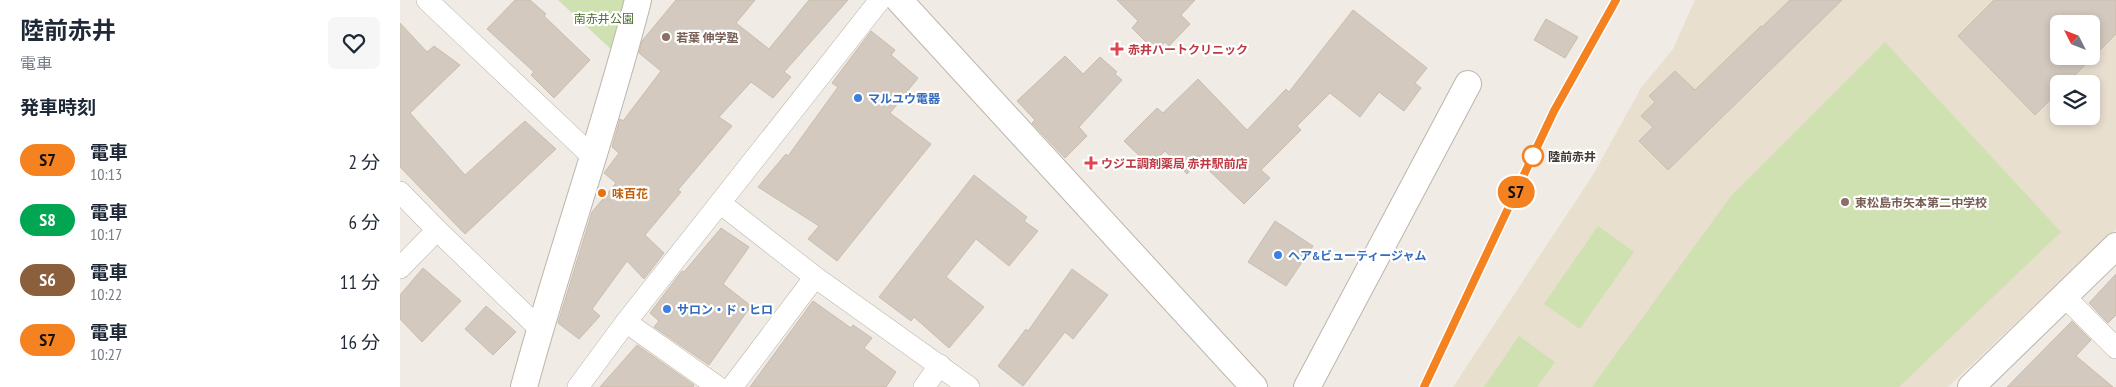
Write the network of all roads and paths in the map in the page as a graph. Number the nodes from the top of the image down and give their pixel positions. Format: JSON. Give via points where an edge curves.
{"nodes":[{"id":1,"x":427,"y":0,"type":"edge"},
{"id":2,"x":638,"y":0,"type":"edge"},
{"id":3,"x":880,"y":0,"type":"edge"},
{"id":4,"x":899,"y":0,"type":"edge"},
{"id":5,"x":1468,"y":84,"type":"dead end"},
{"id":6,"x":594,"y":158,"type":"junction"},
{"id":7,"x":400,"y":192,"type":"edge"},
{"id":8,"x":720,"y":203,"type":"junction"},
{"id":9,"x":437,"y":230,"type":"junction"},
{"id":10,"x":2116,"y":246,"type":"edge"},
{"id":11,"x":400,"y":268,"type":"edge"},
{"id":12,"x":815,"y":277,"type":"junction"},
{"id":13,"x":2064,"y":296,"type":"junction"},
{"id":14,"x":626,"y":322,"type":"junction"},
{"id":15,"x":540,"y":329,"type":"junction"},
{"id":16,"x":2116,"y":348,"type":"edge"},
{"id":17,"x":940,"y":366,"type":"junction"},
{"id":18,"x":524,"y":387,"type":"edge"},
{"id":19,"x":578,"y":387,"type":"edge"},
{"id":20,"x":718,"y":387,"type":"edge"},
{"id":21,"x":732,"y":387,"type":"edge"},
{"id":22,"x":924,"y":387,"type":"edge"},
{"id":23,"x":969,"y":387,"type":"edge"},
{"id":24,"x":1254,"y":387,"type":"edge"},
{"id":25,"x":1306,"y":387,"type":"edge"},
{"id":26,"x":1971,"y":387,"type":"edge"}],
"edges":[{"from":1,"to":6,"type":"street"},
{"from":2,"to":6,"type":"street"},
{"from":3,"to":8,"type":"street"},
{"from":4,"to":24,"type":"street"},
{"from":5,"to":25,"type":"street"},
{"from":6,"to":15,"type":"street"},
{"from":7,"to":9,"type":"street"},
{"from":8,"to":12,"type":"street"},
{"from":8,"to":14,"type":"street"},
{"from":9,"to":11,"type":"street"},
{"from":9,"to":15,"type":"street"},
{"from":10,"to":13,"type":"street"},
{"from":12,"to":17,"type":"street"},
{"from":12,"to":21,"type":"street"},
{"from":13,"to":16,"type":"street"},
{"from":13,"to":26,"type":"street"},
{"from":14,"to":19,"type":"street"},
{"from":14,"to":20,"type":"street"},
{"from":15,"to":18,"type":"street"},
{"from":17,"to":22,"type":"street"},
{"from":17,"to":23,"type":"street"}]}
